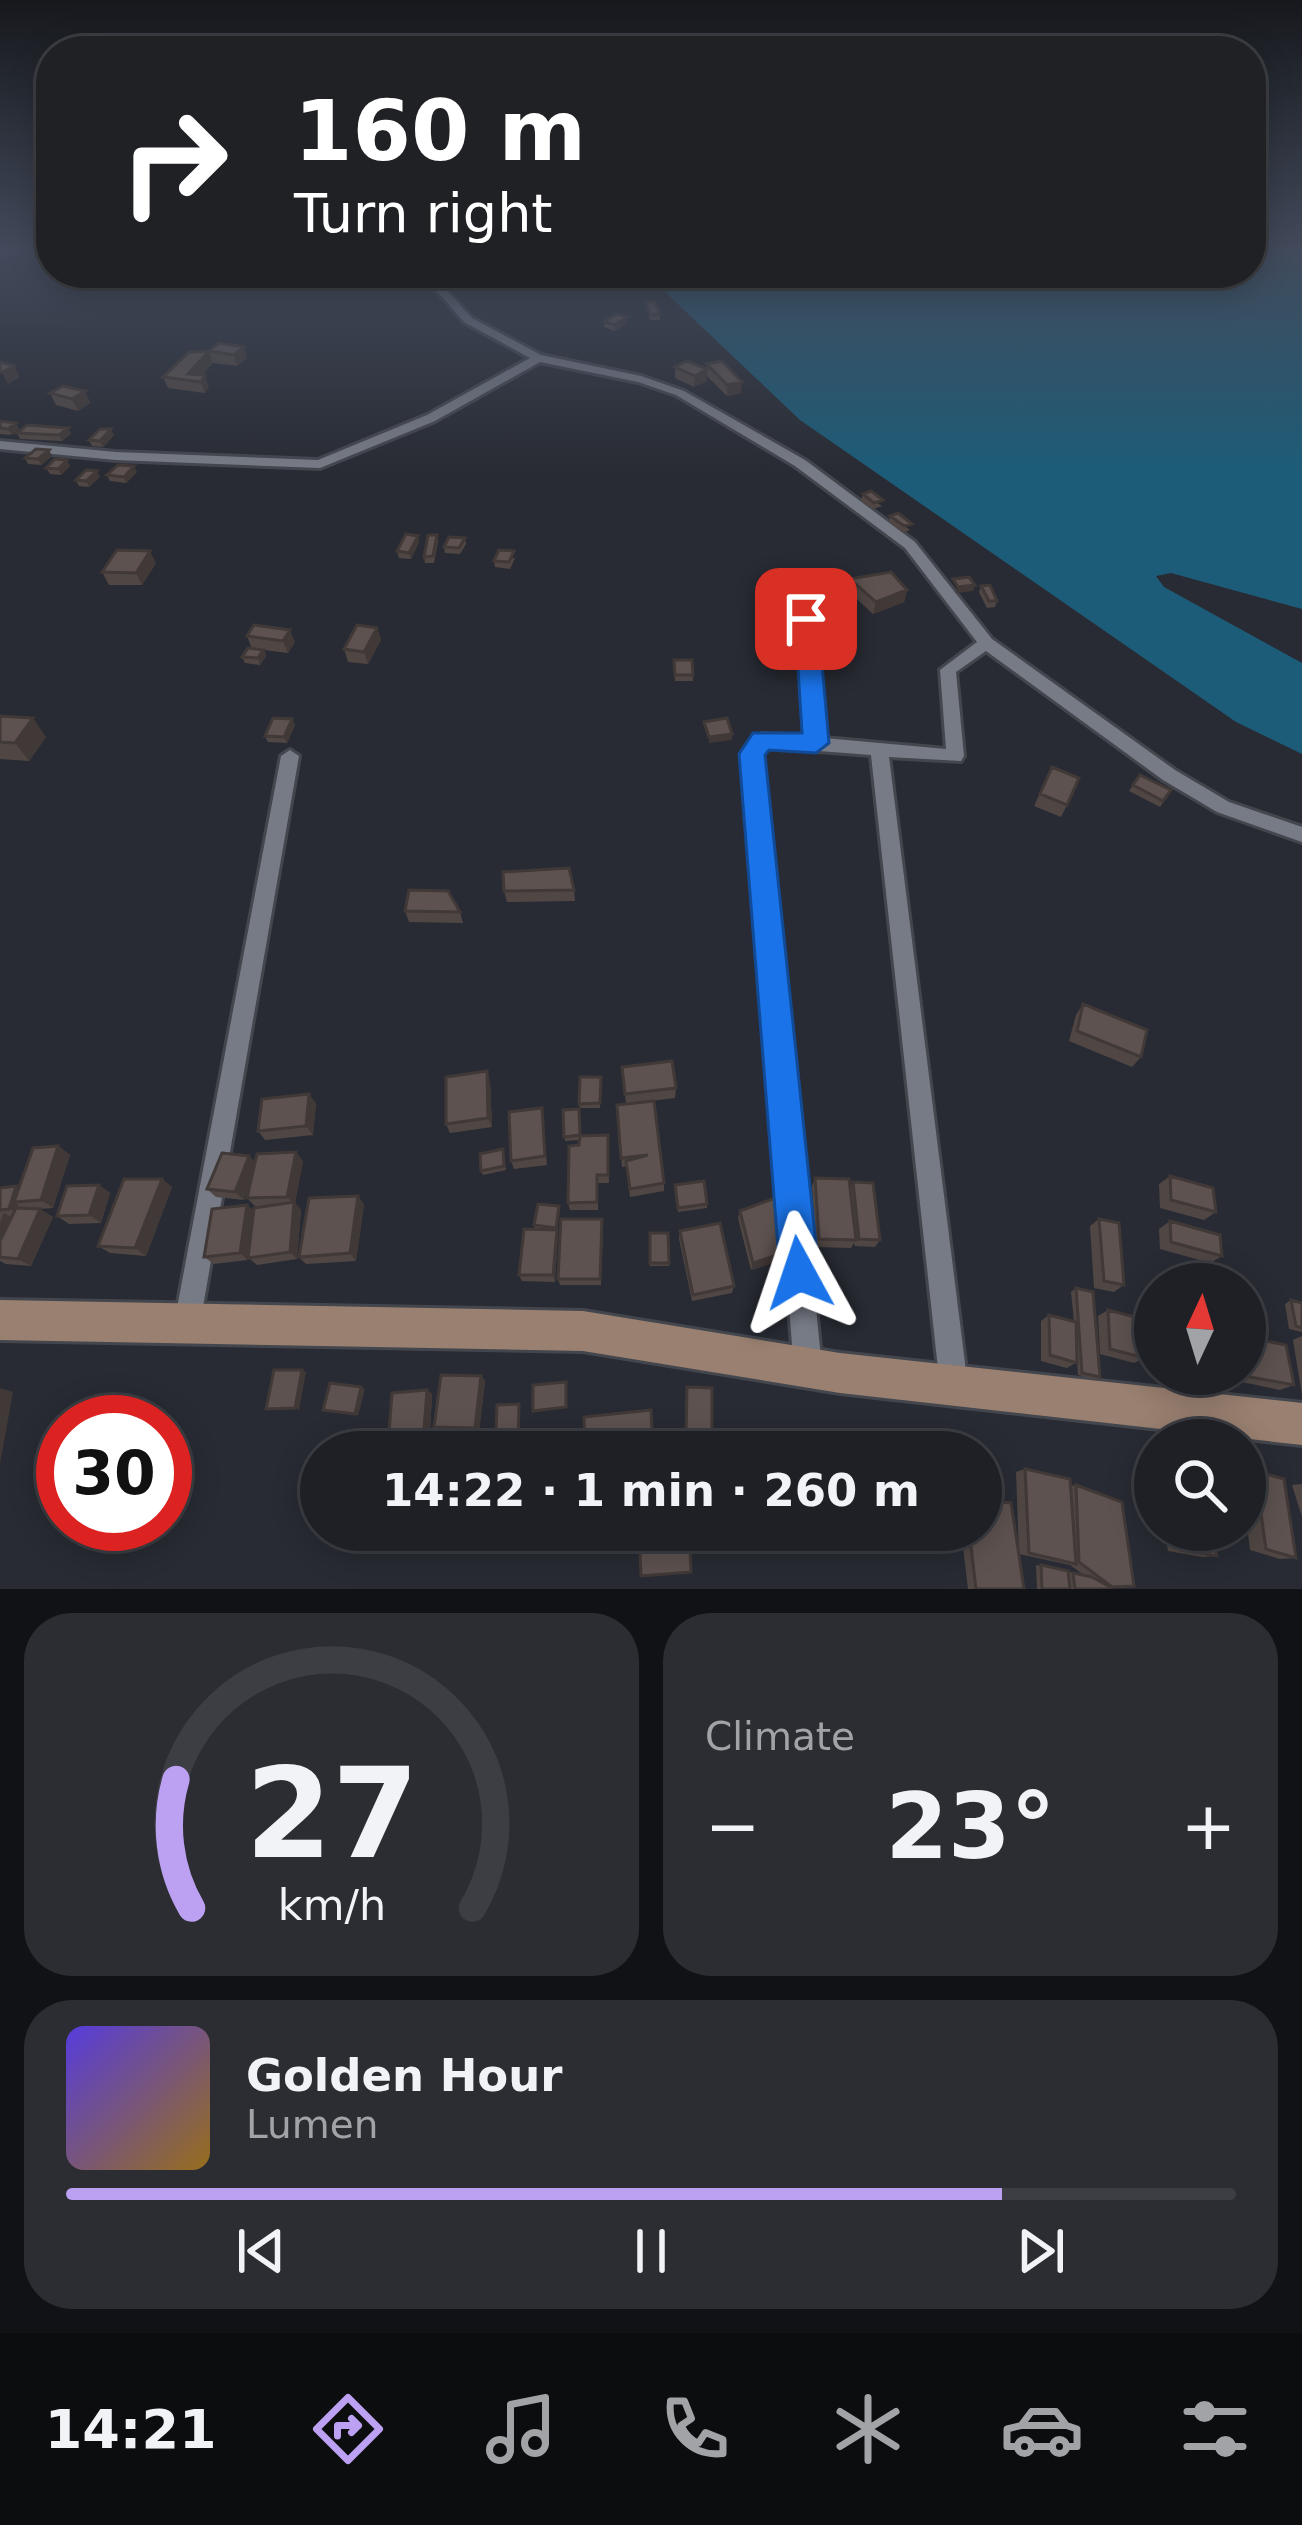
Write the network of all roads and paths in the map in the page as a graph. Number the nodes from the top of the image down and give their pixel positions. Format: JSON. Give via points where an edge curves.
{"nodes":[{"id":1,"x":474,"y":323,"type":"edge"},
{"id":2,"x":538,"y":358,"type":"junction"},
{"id":3,"x":0,"y":445,"type":"edge"},
{"id":4,"x":806,"y":619,"type":"dead end"},
{"id":5,"x":986,"y":643,"type":"junction"},
{"id":6,"x":816,"y":743,"type":"junction"},
{"id":7,"x":879,"y":749,"type":"junction"},
{"id":8,"x":290,"y":756,"type":"dead end"},
{"id":9,"x":1302,"y":835,"type":"edge"},
{"id":10,"x":0,"y":1320,"type":"edge"},
{"id":11,"x":187,"y":1324,"type":"junction"},
{"id":12,"x":808,"y":1368,"type":"junction"},
{"id":13,"x":954,"y":1387,"type":"junction"},
{"id":14,"x":1302,"y":1424,"type":"edge"}],
"edges":[{"from":1,"to":2,"type":"street"},
{"from":2,"to":3,"type":"street","via":[[431,418],[320,464]]},
{"from":2,"to":5,"type":"street","via":[[680,393],[800,463],[910,545]]},
{"from":4,"to":6,"type":"street"},
{"from":5,"to":7,"type":"street","via":[[948,670],[956,756]]},
{"from":5,"to":9,"type":"street","via":[[1169,775],[1223,807]]},
{"from":6,"to":7,"type":"street"},
{"from":6,"to":12,"type":"street","via":[[762,740],[752,754]]},
{"from":7,"to":13,"type":"street"},
{"from":8,"to":11,"type":"street"},
{"from":10,"to":11,"type":"street"},
{"from":11,"to":12,"type":"street","via":[[584,1331]]},
{"from":12,"to":13,"type":"street"},
{"from":13,"to":14,"type":"street"}]}
